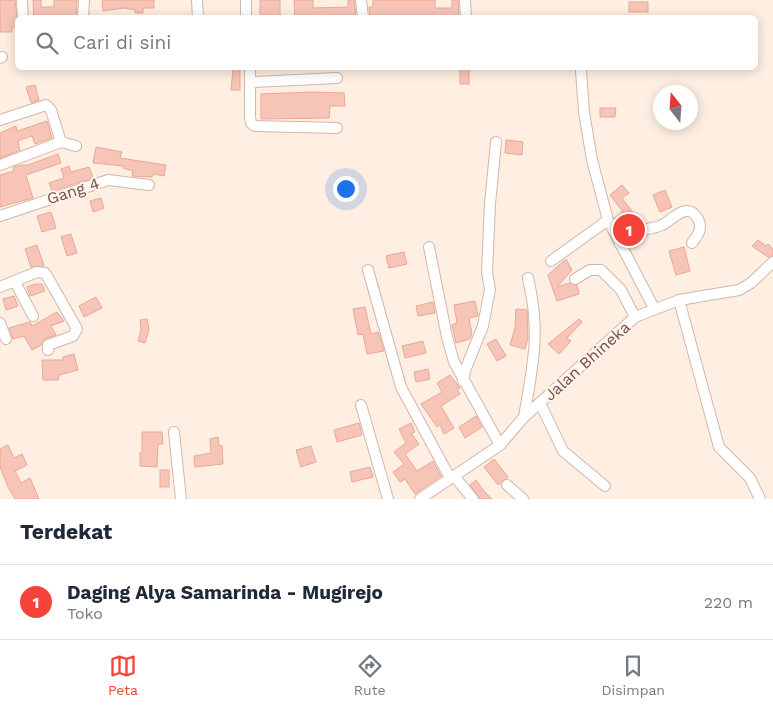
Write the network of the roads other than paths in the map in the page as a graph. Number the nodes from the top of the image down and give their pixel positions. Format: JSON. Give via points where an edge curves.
{"nodes":[{"id":1,"x":22,"y":0,"type":"edge"},
{"id":2,"x":84,"y":0,"type":"edge"},
{"id":3,"x":198,"y":0,"type":"edge"},
{"id":4,"x":246,"y":0,"type":"edge"},
{"id":5,"x":360,"y":0,"type":"edge"},
{"id":6,"x":465,"y":0,"type":"edge"},
{"id":7,"x":23,"y":15,"type":"edge"},
{"id":8,"x":83,"y":15,"type":"edge"},
{"id":9,"x":198,"y":15,"type":"edge"},
{"id":10,"x":246,"y":15,"type":"edge"},
{"id":11,"x":362,"y":15,"type":"edge"},
{"id":12,"x":466,"y":15,"type":"edge"},
{"id":13,"x":250,"y":70,"type":"edge"},
{"id":14,"x":581,"y":71,"type":"dead end"},
{"id":15,"x":337,"y":78,"type":"dead end"},
{"id":16,"x":252,"y":82,"type":"junction"},
{"id":17,"x":0,"y":120,"type":"edge"},
{"id":18,"x":337,"y":128,"type":"dead end"},
{"id":19,"x":61,"y":142,"type":"junction"},
{"id":20,"x":496,"y":142,"type":"dead end"},
{"id":21,"x":76,"y":146,"type":"dead end"},
{"id":22,"x":0,"y":165,"type":"edge"},
{"id":23,"x":149,"y":185,"type":"dead end"},
{"id":24,"x":0,"y":216,"type":"edge"},
{"id":25,"x":608,"y":220,"type":"junction"},
{"id":26,"x":692,"y":243,"type":"dead end"},
{"id":27,"x":620,"y":244,"type":"junction"},
{"id":28,"x":429,"y":247,"type":"dead end"},
{"id":29,"x":551,"y":261,"type":"dead end"},
{"id":30,"x":773,"y":262,"type":"edge"},
{"id":31,"x":368,"y":270,"type":"dead end"},
{"id":32,"x":528,"y":278,"type":"dead end"},
{"id":33,"x":575,"y":279,"type":"dead end"},
{"id":34,"x":15,"y":282,"type":"junction"},
{"id":35,"x":0,"y":287,"type":"edge"},
{"id":36,"x":679,"y":300,"type":"junction"},
{"id":37,"x":654,"y":308,"type":"junction"},
{"id":38,"x":33,"y":316,"type":"dead end"},
{"id":39,"x":635,"y":317,"type":"junction"},
{"id":40,"x":0,"y":323,"type":"edge"},
{"id":41,"x":6,"y":339,"type":"dead end"},
{"id":42,"x":48,"y":350,"type":"dead end"},
{"id":43,"x":463,"y":381,"type":"junction"},
{"id":44,"x":540,"y":403,"type":"junction"},
{"id":45,"x":361,"y":405,"type":"dead end"},
{"id":46,"x":524,"y":417,"type":"junction"},
{"id":47,"x":174,"y":432,"type":"dead end"},
{"id":48,"x":500,"y":445,"type":"junction"},
{"id":49,"x":452,"y":477,"type":"junction"},
{"id":50,"x":507,"y":484,"type":"dead end"},
{"id":51,"x":605,"y":486,"type":"dead end"},
{"id":52,"x":386,"y":498,"type":"edge"},
{"id":53,"x":181,"y":499,"type":"edge"},
{"id":54,"x":420,"y":499,"type":"edge"},
{"id":55,"x":473,"y":499,"type":"edge"},
{"id":56,"x":523,"y":499,"type":"edge"},
{"id":57,"x":760,"y":499,"type":"edge"}],
"edges":[{"from":1,"to":7,"type":"street"},
{"from":2,"to":8,"type":"street"},
{"from":3,"to":9,"type":"street"},
{"from":4,"to":10,"type":"street"},
{"from":5,"to":11,"type":"street"},
{"from":6,"to":12,"type":"street"},
{"from":13,"to":16,"type":"street"},
{"from":14,"to":25,"type":"street","via":[[592,160]]},
{"from":15,"to":16,"type":"street"},
{"from":16,"to":18,"type":"street","via":[[250,117],[255,126]]},
{"from":17,"to":19,"type":"street","via":[[48,106]]},
{"from":19,"to":21,"type":"street"},
{"from":19,"to":22,"type":"street"},
{"from":20,"to":43,"type":"street","via":[[488,233],[490,290],[483,326]]},
{"from":23,"to":24,"type":"street","name":"Gang 4","via":[[108,180]]},
{"from":25,"to":27,"type":"street"},
{"from":25,"to":29,"type":"street"},
{"from":26,"to":27,"type":"street","via":[[700,232],[700,225],[696,216],[687,211],[664,224],[642,230]]},
{"from":27,"to":37,"type":"street"},
{"from":28,"to":43,"type":"street","via":[[446,337]]},
{"from":30,"to":36,"type":"street","name":"Jalan Bhineka","via":[[745,287]]},
{"from":31,"to":49,"type":"street","via":[[401,387]]},
{"from":32,"to":46,"type":"street","via":[[536,328]]},
{"from":33,"to":39,"type":"street","via":[[590,270],[601,270],[621,290]]},
{"from":34,"to":35,"type":"street"},
{"from":34,"to":38,"type":"street"},
{"from":34,"to":42,"type":"street","via":[[37,272],[45,273],[76,324],[73,336],[53,342],[48,345]]},
{"from":36,"to":37,"type":"street","name":"Jalan Bhineka"},
{"from":36,"to":57,"type":"street","via":[[719,447],[750,478]]},
{"from":37,"to":39,"type":"street","name":"Jalan Bhineka"},
{"from":39,"to":44,"type":"street","name":"Jalan Bhineka"},
{"from":40,"to":41,"type":"street"},
{"from":43,"to":48,"type":"street"},
{"from":44,"to":46,"type":"street","name":"Jalan Bhineka"},
{"from":44,"to":51,"type":"street","via":[[563,450]]},
{"from":45,"to":52,"type":"street"},
{"from":46,"to":48,"type":"street","name":"Jalan Bhineka"},
{"from":47,"to":53,"type":"street"},
{"from":48,"to":49,"type":"street","name":"Jalan Bhineka"},
{"from":49,"to":54,"type":"street","name":"Jalan Bhineka"},
{"from":49,"to":55,"type":"street"},
{"from":50,"to":56,"type":"street"}]}
